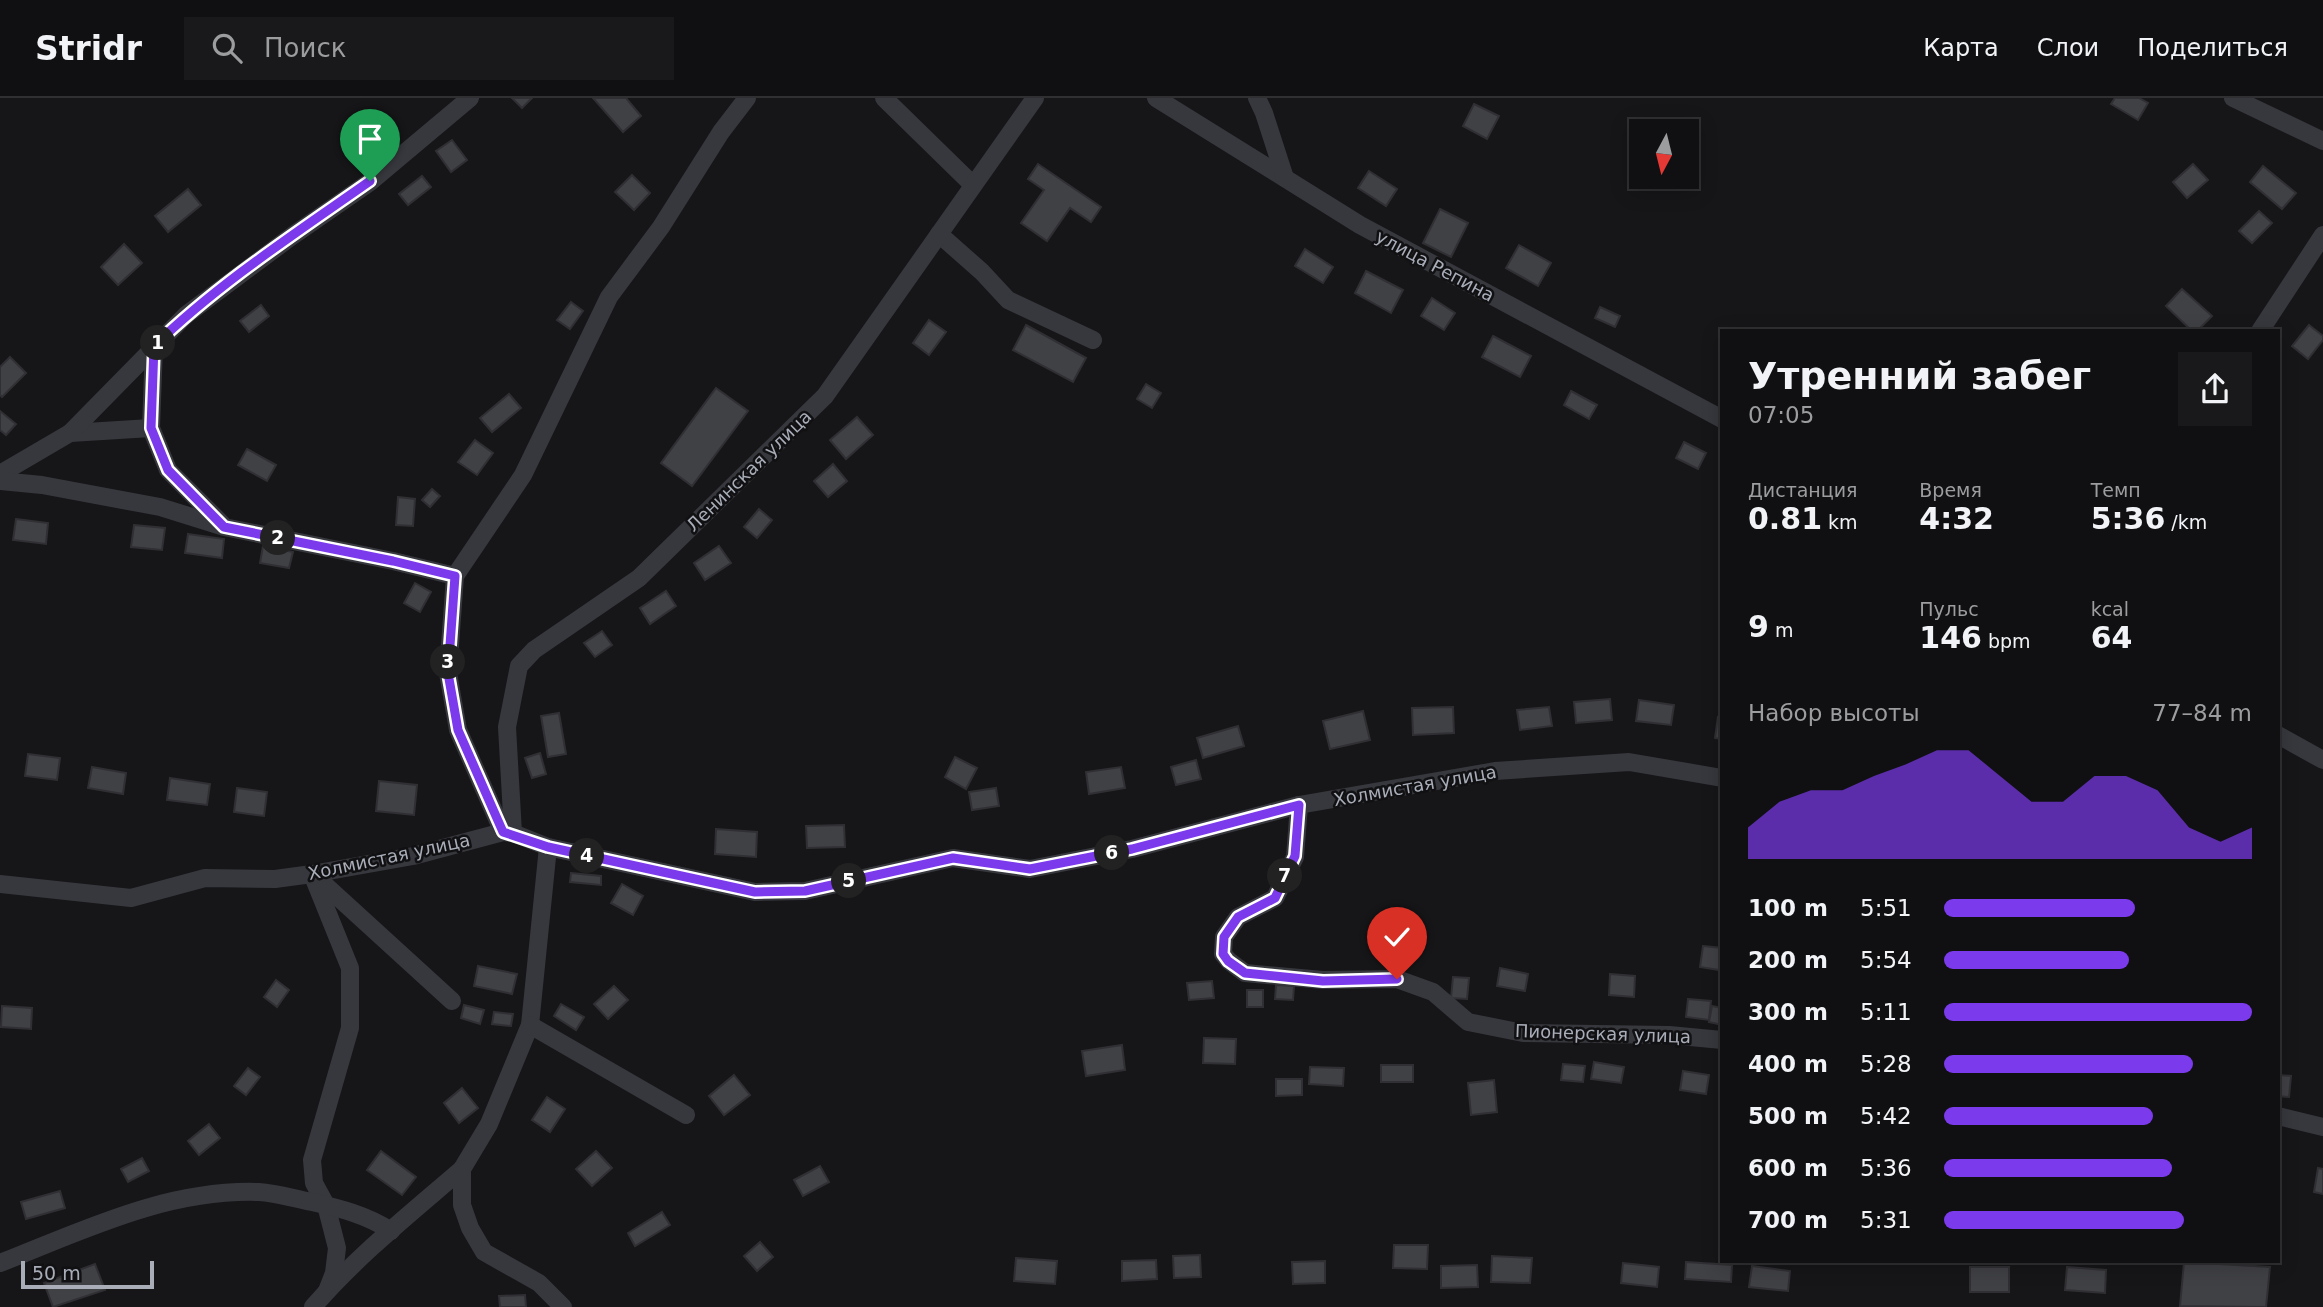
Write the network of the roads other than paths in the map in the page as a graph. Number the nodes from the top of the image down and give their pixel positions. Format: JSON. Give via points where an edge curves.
{"nodes":[{"id":1,"x":470,"y":98,"type":"edge"},
{"id":2,"x":747,"y":98,"type":"edge"},
{"id":3,"x":884,"y":98,"type":"edge"},
{"id":4,"x":1035,"y":98,"type":"edge"},
{"id":5,"x":1156,"y":98,"type":"edge"},
{"id":6,"x":1257,"y":98,"type":"edge"},
{"id":7,"x":2233,"y":98,"type":"edge"},
{"id":8,"x":2323,"y":141,"type":"edge"},
{"id":9,"x":1285,"y":178,"type":"junction"},
{"id":10,"x":973,"y":185,"type":"junction"},
{"id":11,"x":939,"y":234,"type":"junction"},
{"id":12,"x":2323,"y":235,"type":"edge"},
{"id":13,"x":2261,"y":329,"type":"edge"},
{"id":14,"x":1093,"y":340,"type":"dead end"},
{"id":15,"x":154,"y":346,"type":"junction"},
{"id":16,"x":1720,"y":418,"type":"edge"},
{"id":17,"x":151,"y":428,"type":"junction"},
{"id":18,"x":70,"y":433,"type":"junction"},
{"id":19,"x":0,"y":474,"type":"edge"},
{"id":20,"x":0,"y":481,"type":"edge"},
{"id":21,"x":224,"y":527,"type":"junction"},
{"id":22,"x":455,"y":576,"type":"junction"},
{"id":23,"x":2280,"y":736,"type":"edge"},
{"id":24,"x":2323,"y":760,"type":"edge"},
{"id":25,"x":1720,"y":778,"type":"edge"},
{"id":26,"x":1299,"y":805,"type":"junction"},
{"id":27,"x":508,"y":832,"type":"junction"},
{"id":28,"x":548,"y":847,"type":"junction"},
{"id":29,"x":312,"y":874,"type":"junction"},
{"id":30,"x":0,"y":884,"type":"edge"},
{"id":31,"x":452,"y":1001,"type":"dead end"},
{"id":32,"x":530,"y":1025,"type":"junction"},
{"id":33,"x":1720,"y":1040,"type":"edge"},
{"id":34,"x":687,"y":1115,"type":"dead end"},
{"id":35,"x":2280,"y":1116,"type":"edge"},
{"id":36,"x":2323,"y":1127,"type":"edge"},
{"id":37,"x":463,"y":1169,"type":"junction"},
{"id":38,"x":326,"y":1205,"type":"junction"},
{"id":39,"x":391,"y":1231,"type":"junction"},
{"id":40,"x":0,"y":1263,"type":"edge"},
{"id":41,"x":327,"y":1291,"type":"junction"},
{"id":42,"x":313,"y":1307,"type":"edge"},
{"id":43,"x":563,"y":1307,"type":"edge"}],
"edges":[{"from":1,"to":15,"type":"street","via":[[370,181],[186,315]]},
{"from":2,"to":22,"type":"street","via":[[608,298],[523,475]]},
{"from":3,"to":10,"type":"street"},
{"from":4,"to":10,"type":"street","name":"Ленинская улица"},
{"from":5,"to":9,"type":"street","name":"улица Репина"},
{"from":6,"to":9,"type":"street"},
{"from":7,"to":8,"type":"street"},
{"from":9,"to":16,"type":"street","name":"улица Репина","via":[[1372,232]]},
{"from":10,"to":11,"type":"street","name":"Ленинская улица"},
{"from":11,"to":14,"type":"street","via":[[1007,300]]},
{"from":11,"to":27,"type":"street","name":"Ленинская улица","via":[[825,396],[639,578],[534,650],[519,666],[507,727]]},
{"from":12,"to":13,"type":"street"},
{"from":15,"to":17,"type":"street"},
{"from":15,"to":18,"type":"street"},
{"from":17,"to":18,"type":"street"},
{"from":17,"to":21,"type":"street","via":[[168,470]]},
{"from":18,"to":19,"type":"street"},
{"from":20,"to":21,"type":"street","via":[[160,506]]},
{"from":21,"to":22,"type":"street"},
{"from":22,"to":27,"type":"street","via":[[448,673],[458,730]]},
{"from":23,"to":24,"type":"street"},
{"from":25,"to":26,"type":"street","name":"Холмистая улица","via":[[1629,762],[1495,771]]},
{"from":26,"to":28,"type":"street","name":"Холмистая улица","via":[[1132,849],[1030,869],[953,858],[805,891],[755,892]]},
{"from":26,"to":33,"type":"street","name":"Пионерская улица","via":[[1295,856],[1275,898],[1238,917],[1224,937],[1223,954],[1245,973],[1323,981],[1397,979],[1433,992],[1468,1022],[1523,1033]]},
{"from":27,"to":28,"type":"street","name":"Холмистая улица"},
{"from":27,"to":29,"type":"street","name":"Холмистая улица","via":[[413,856]]},
{"from":28,"to":32,"type":"street"},
{"from":29,"to":30,"type":"street","name":"Холмистая улица","via":[[275,879],[205,878],[131,898]]},
{"from":29,"to":31,"type":"street"},
{"from":29,"to":38,"type":"street","via":[[350,968],[350,1028],[312,1160],[314,1184]]},
{"from":32,"to":34,"type":"street"},
{"from":32,"to":37,"type":"street","via":[[489,1124]]},
{"from":35,"to":36,"type":"street"},
{"from":37,"to":39,"type":"street"},
{"from":37,"to":43,"type":"street","via":[[463,1205],[484,1252],[539,1283]]},
{"from":38,"to":39,"type":"street","via":[[374,1220]]},
{"from":38,"to":40,"type":"street","via":[[262,1192],[213,1193],[147,1206]]},
{"from":38,"to":41,"type":"street","via":[[337,1248]]},
{"from":39,"to":41,"type":"street"},
{"from":41,"to":42,"type":"street"}]}
